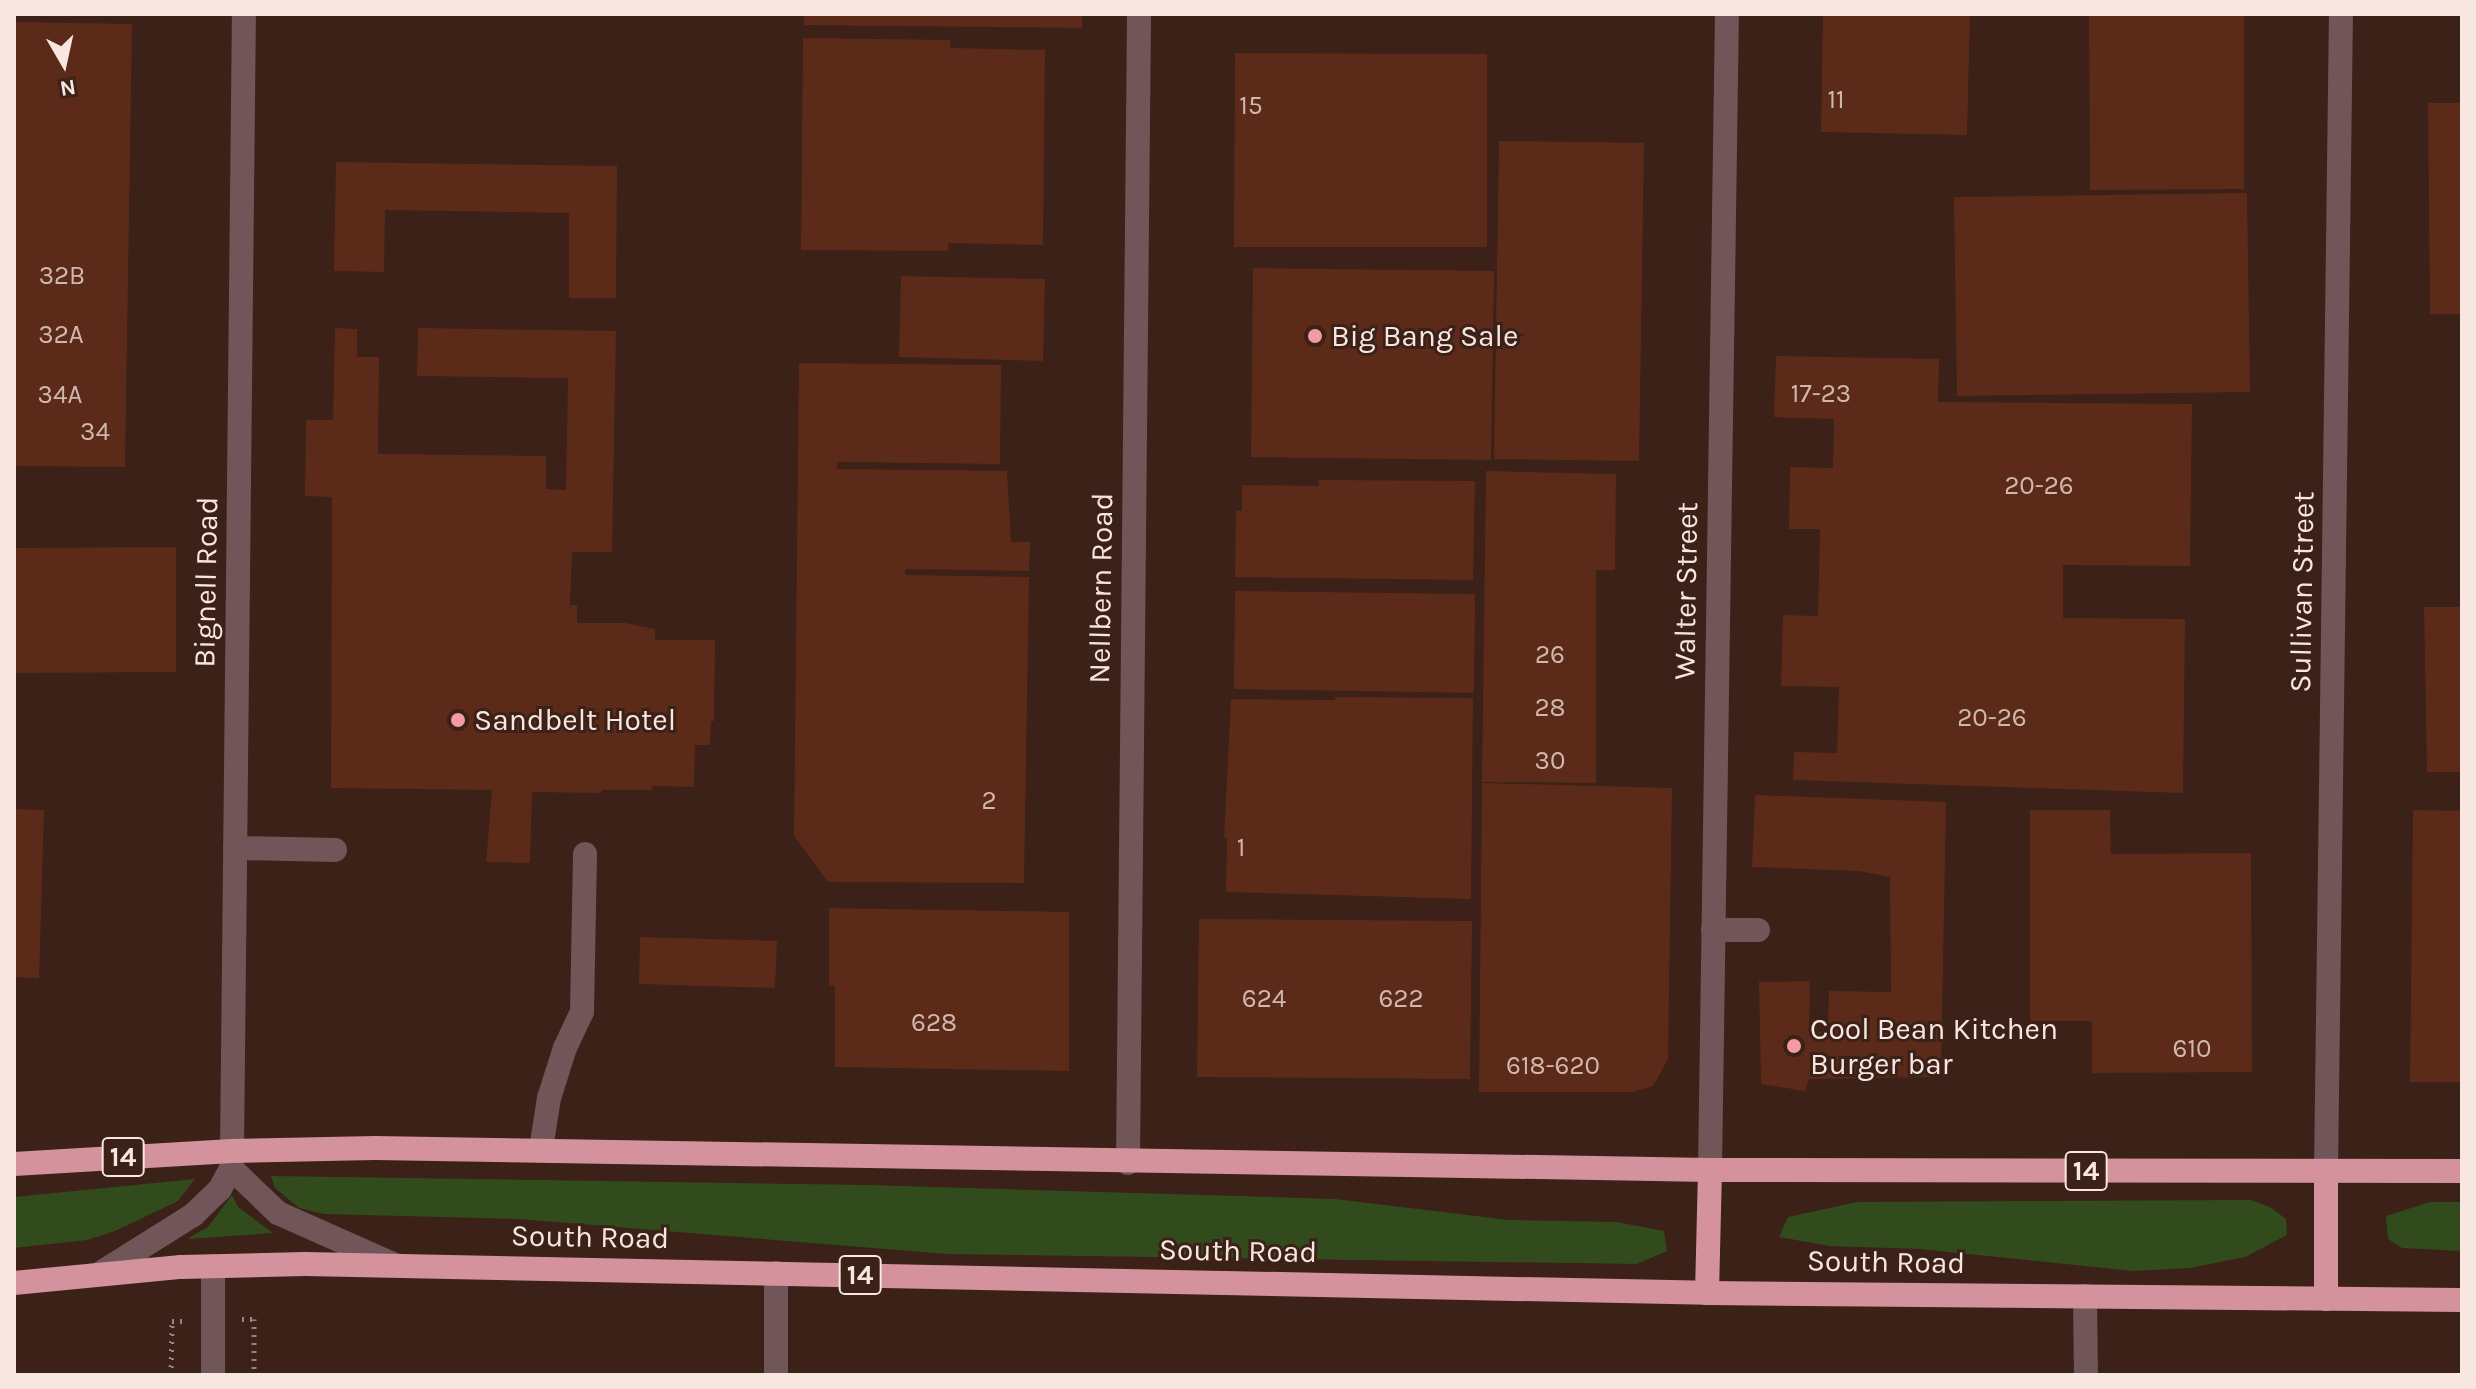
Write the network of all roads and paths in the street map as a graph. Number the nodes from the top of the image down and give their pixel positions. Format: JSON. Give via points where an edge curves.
{"nodes":[{"id":1,"x":244,"y":14,"type":"edge"},
{"id":2,"x":1139,"y":14,"type":"edge"},
{"id":3,"x":1727,"y":14,"type":"edge"},
{"id":4,"x":2341,"y":14,"type":"edge"},
{"id":5,"x":235,"y":848,"type":"junction"},
{"id":6,"x":335,"y":850,"type":"dead end"},
{"id":7,"x":585,"y":854,"type":"dead end"},
{"id":8,"x":1713,"y":930,"type":"junction"},
{"id":9,"x":1758,"y":930,"type":"dead end"},
{"id":10,"x":541,"y":1149,"type":"junction"},
{"id":11,"x":232,"y":1159,"type":"junction"},
{"id":12,"x":1128,"y":1163,"type":"junction"},
{"id":13,"x":14,"y":1164,"type":"edge"},
{"id":14,"x":1710,"y":1170,"type":"junction"},
{"id":15,"x":2462,"y":1171,"type":"edge"},
{"id":16,"x":2326,"y":1172,"type":"junction"},
{"id":17,"x":395,"y":1265,"type":"junction"},
{"id":18,"x":213,"y":1266,"type":"junction"},
{"id":19,"x":776,"y":1273,"type":"junction"},
{"id":20,"x":99,"y":1274,"type":"junction"},
{"id":21,"x":14,"y":1283,"type":"edge"},
{"id":22,"x":1707,"y":1293,"type":"junction"},
{"id":23,"x":2085,"y":1296,"type":"junction"},
{"id":24,"x":2326,"y":1299,"type":"junction"},
{"id":25,"x":2462,"y":1300,"type":"edge"},
{"id":26,"x":172,"y":1321,"type":"dead end"},
{"id":27,"x":171,"y":1375,"type":"edge"},
{"id":28,"x":213,"y":1375,"type":"edge"},
{"id":29,"x":776,"y":1375,"type":"edge"},
{"id":30,"x":2086,"y":1375,"type":"edge"}],
"edges":[{"from":1,"to":5,"type":"street","name":"Bignell Road"},
{"from":2,"to":12,"type":"street","name":"Nellbern Road"},
{"from":3,"to":8,"type":"street","name":"Walter Street"},
{"from":4,"to":16,"type":"street","name":"Sullivan Street"},
{"from":5,"to":6,"type":"street"},
{"from":5,"to":11,"type":"street","name":"Bignell Road"},
{"from":7,"to":10,"type":"street","via":[[582,1012],[549,1098]]},
{"from":8,"to":9,"type":"street"},
{"from":8,"to":14,"type":"street","name":"Walter Street"},
{"from":10,"to":11,"type":"highway","number":"14"},
{"from":10,"to":12,"type":"highway","number":"14"},
{"from":11,"to":13,"type":"highway","number":"14"},
{"from":11,"to":17,"type":"street","via":[[278,1213]]},
{"from":11,"to":20,"type":"street","via":[[205,1206]]},
{"from":12,"to":14,"type":"highway","number":"14"},
{"from":14,"to":16,"type":"highway","number":"14"},
{"from":14,"to":22,"type":"highway"},
{"from":15,"to":16,"type":"highway","number":"14"},
{"from":16,"to":24,"type":"highway"},
{"from":17,"to":18,"type":"highway","name":"South Road","number":"14"},
{"from":17,"to":19,"type":"highway","name":"South Road","number":"14"},
{"from":18,"to":20,"type":"highway","name":"South Road","number":"14"},
{"from":18,"to":28,"type":"street"},
{"from":19,"to":22,"type":"highway","name":"South Road","number":"14"},
{"from":19,"to":29,"type":"street"},
{"from":20,"to":21,"type":"highway","name":"South Road","number":"14"},
{"from":22,"to":23,"type":"highway","name":"South Road","number":"14"},
{"from":23,"to":24,"type":"highway","name":"South Road","number":"14"},
{"from":23,"to":30,"type":"street"},
{"from":24,"to":25,"type":"highway","name":"South Road","number":"14"},
{"from":26,"to":27,"type":"path"}]}
